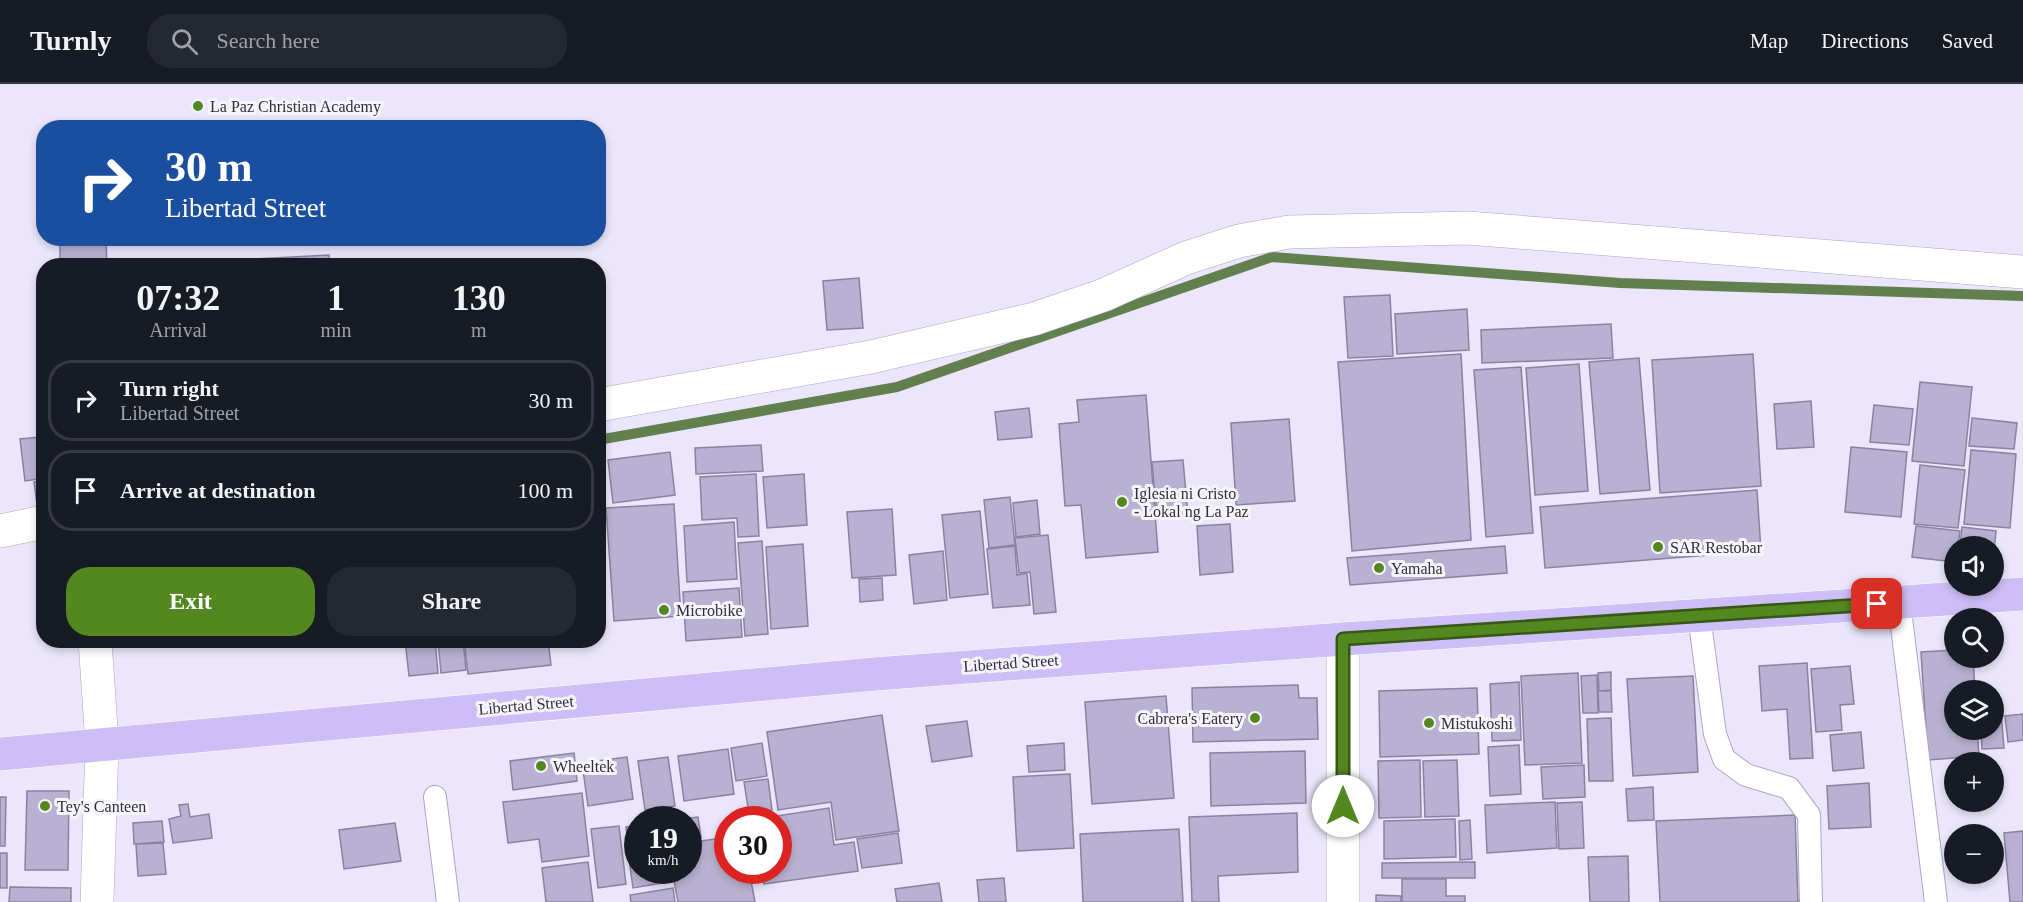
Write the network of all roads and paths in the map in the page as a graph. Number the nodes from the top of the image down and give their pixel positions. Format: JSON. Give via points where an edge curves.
{"nodes":[{"id":1,"x":2023,"y":272,"type":"edge"},
{"id":2,"x":606,"y":404,"type":"edge"},
{"id":3,"x":36,"y":524,"type":"edge"},
{"id":4,"x":0,"y":531,"type":"edge"},
{"id":5,"x":2023,"y":594,"type":"edge"},
{"id":6,"x":1899,"y":602,"type":"junction"},
{"id":7,"x":1699,"y":616,"type":"junction"},
{"id":8,"x":1343,"y":639,"type":"junction"},
{"id":9,"x":96,"y":648,"type":"edge"},
{"id":10,"x":102,"y":744,"type":"junction"},
{"id":11,"x":0,"y":754,"type":"edge"},
{"id":12,"x":435,"y":797,"type":"dead end"},
{"id":13,"x":97,"y":902,"type":"edge"},
{"id":14,"x":448,"y":902,"type":"edge"},
{"id":15,"x":1343,"y":902,"type":"edge"},
{"id":16,"x":1811,"y":902,"type":"edge"},
{"id":17,"x":1936,"y":902,"type":"edge"}],
"edges":[{"from":1,"to":2,"type":"street","via":[[1468,228],[1289,232],[1186,258],[1104,295],[1034,319],[871,357]]},
{"from":3,"to":4,"type":"street"},
{"from":5,"to":6,"type":"highway","name":"Libertad Street"},
{"from":6,"to":7,"type":"highway","name":"Libertad Street"},
{"from":6,"to":17,"type":"lane"},
{"from":7,"to":8,"type":"highway","name":"Libertad Street"},
{"from":7,"to":16,"type":"lane","via":[[1714,734],[1724,759],[1746,775],[1789,788],[1809,815]]},
{"from":8,"to":10,"type":"highway","name":"Libertad Street","via":[[875,674]]},
{"from":8,"to":15,"type":"street"},
{"from":9,"to":10,"type":"street"},
{"from":10,"to":11,"type":"highway","name":"Libertad Street"},
{"from":10,"to":13,"type":"street"},
{"from":12,"to":14,"type":"lane"}]}
